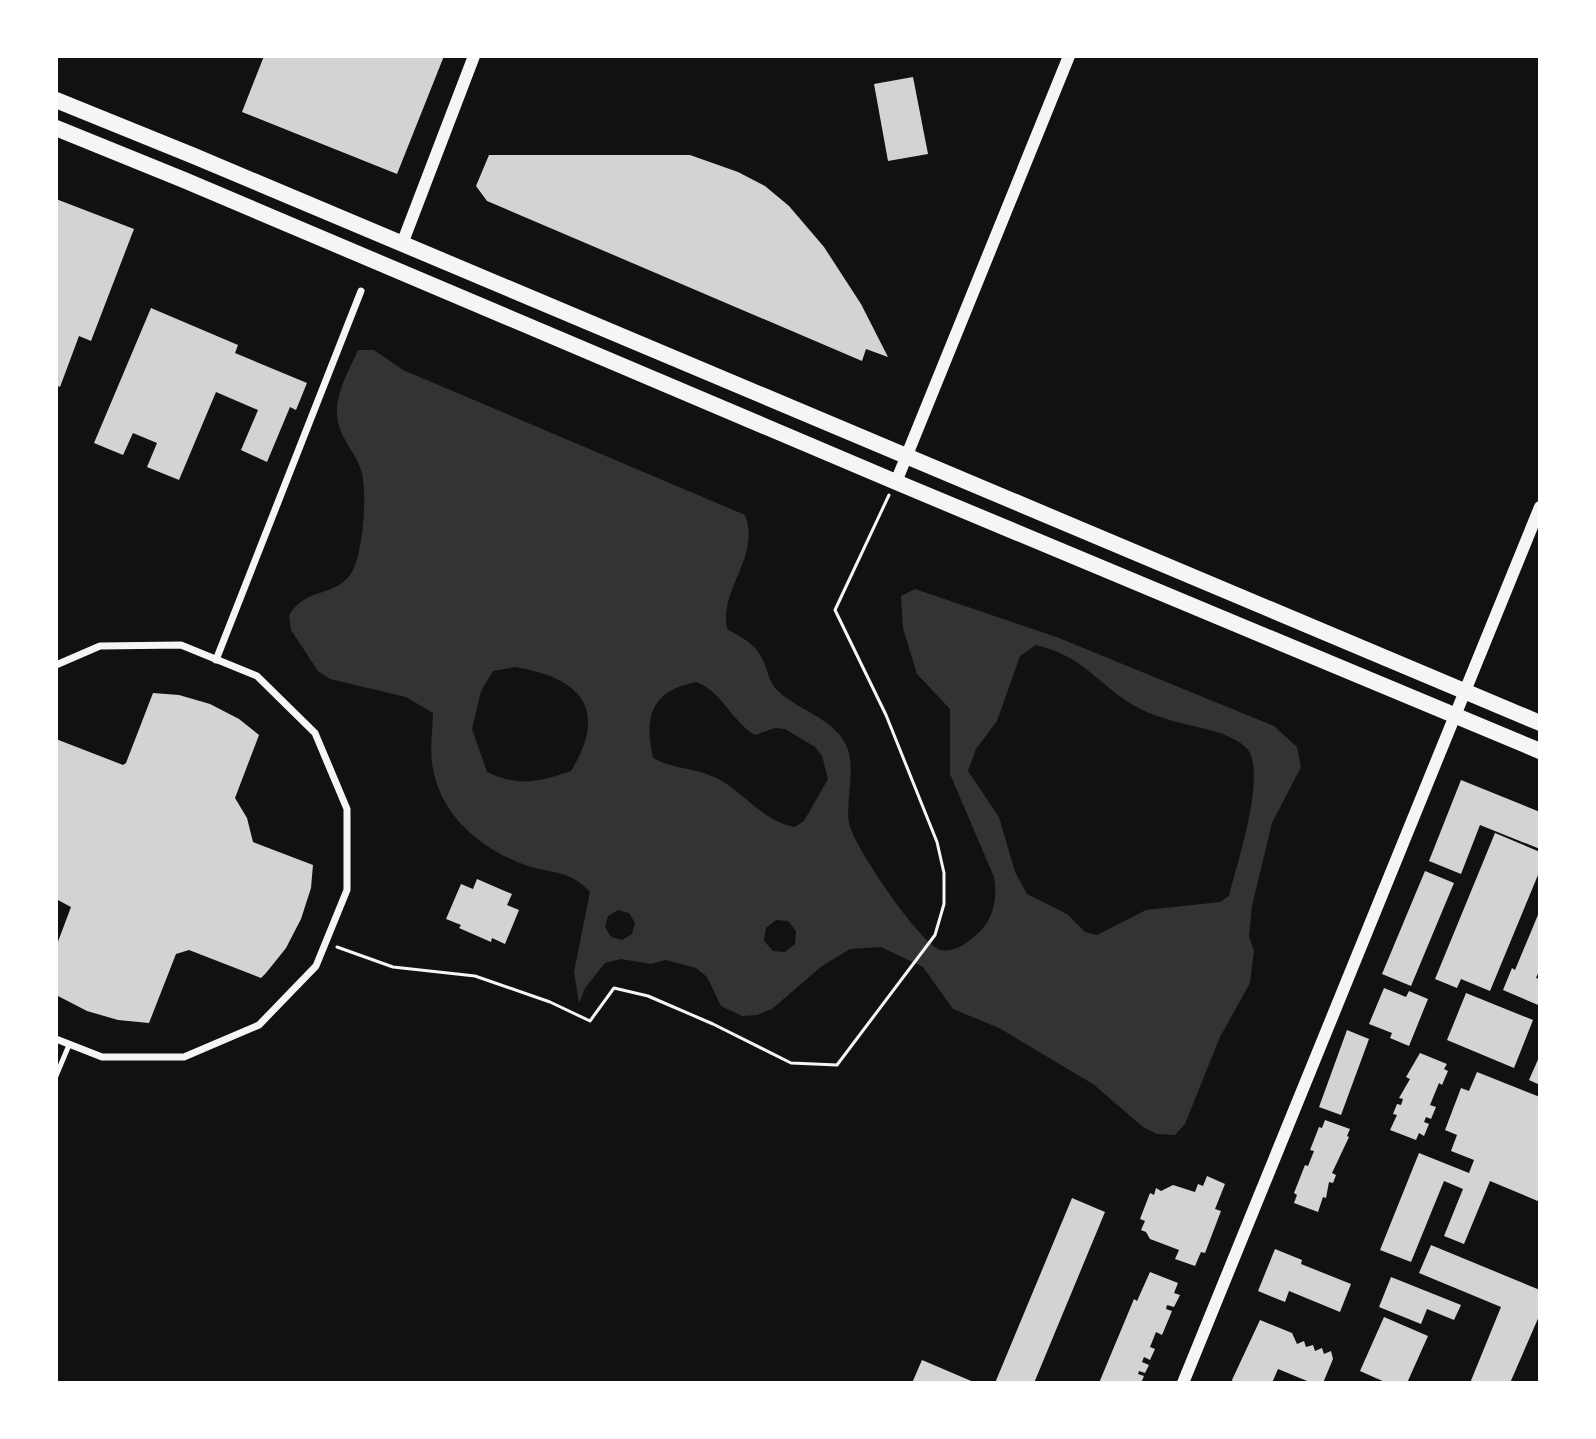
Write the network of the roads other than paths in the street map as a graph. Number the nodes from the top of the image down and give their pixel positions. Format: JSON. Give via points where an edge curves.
{"nodes":[{"id":1,"x":474,"y":56,"type":"edge"},
{"id":2,"x":1069,"y":56,"type":"edge"},
{"id":3,"x":56,"y":100,"type":"edge"},
{"id":4,"x":56,"y":128,"type":"edge"},
{"id":5,"x":402,"y":244,"type":"junction"},
{"id":6,"x":361,"y":291,"type":"dead end"},
{"id":7,"x":906,"y":457,"type":"junction"},
{"id":8,"x":896,"y":482,"type":"junction"},
{"id":9,"x":1540,"y":507,"type":"edge"},
{"id":10,"x":216,"y":660,"type":"junction"},
{"id":11,"x":56,"y":665,"type":"edge"},
{"id":12,"x":1465,"y":691,"type":"junction"},
{"id":13,"x":1455,"y":716,"type":"junction"},
{"id":14,"x":1540,"y":723,"type":"edge"},
{"id":15,"x":1540,"y":751,"type":"edge"},
{"id":16,"x":56,"y":1039,"type":"edge"},
{"id":17,"x":69,"y":1045,"type":"junction"},
{"id":18,"x":56,"y":1076,"type":"edge"},
{"id":19,"x":1183,"y":1383,"type":"edge"}],
"edges":[{"from":1,"to":5,"type":"street"},
{"from":2,"to":7,"type":"street"},
{"from":3,"to":5,"type":"main road"},
{"from":4,"to":8,"type":"main road"},
{"from":5,"to":7,"type":"main road"},
{"from":6,"to":10,"type":"street"},
{"from":7,"to":8,"type":"street"},
{"from":7,"to":12,"type":"main road"},
{"from":8,"to":13,"type":"main road"},
{"from":9,"to":12,"type":"street"},
{"from":10,"to":11,"type":"street","via":[[181,645],[100,646]]},
{"from":10,"to":17,"type":"street","via":[[257,676],[315,733],[347,809],[347,890],[316,966],[259,1025],[184,1057],[102,1057]]},
{"from":12,"to":13,"type":"street"},
{"from":12,"to":14,"type":"main road"},
{"from":13,"to":15,"type":"main road"},
{"from":13,"to":19,"type":"street"},
{"from":16,"to":17,"type":"street"},
{"from":17,"to":18,"type":"lane"}]}
